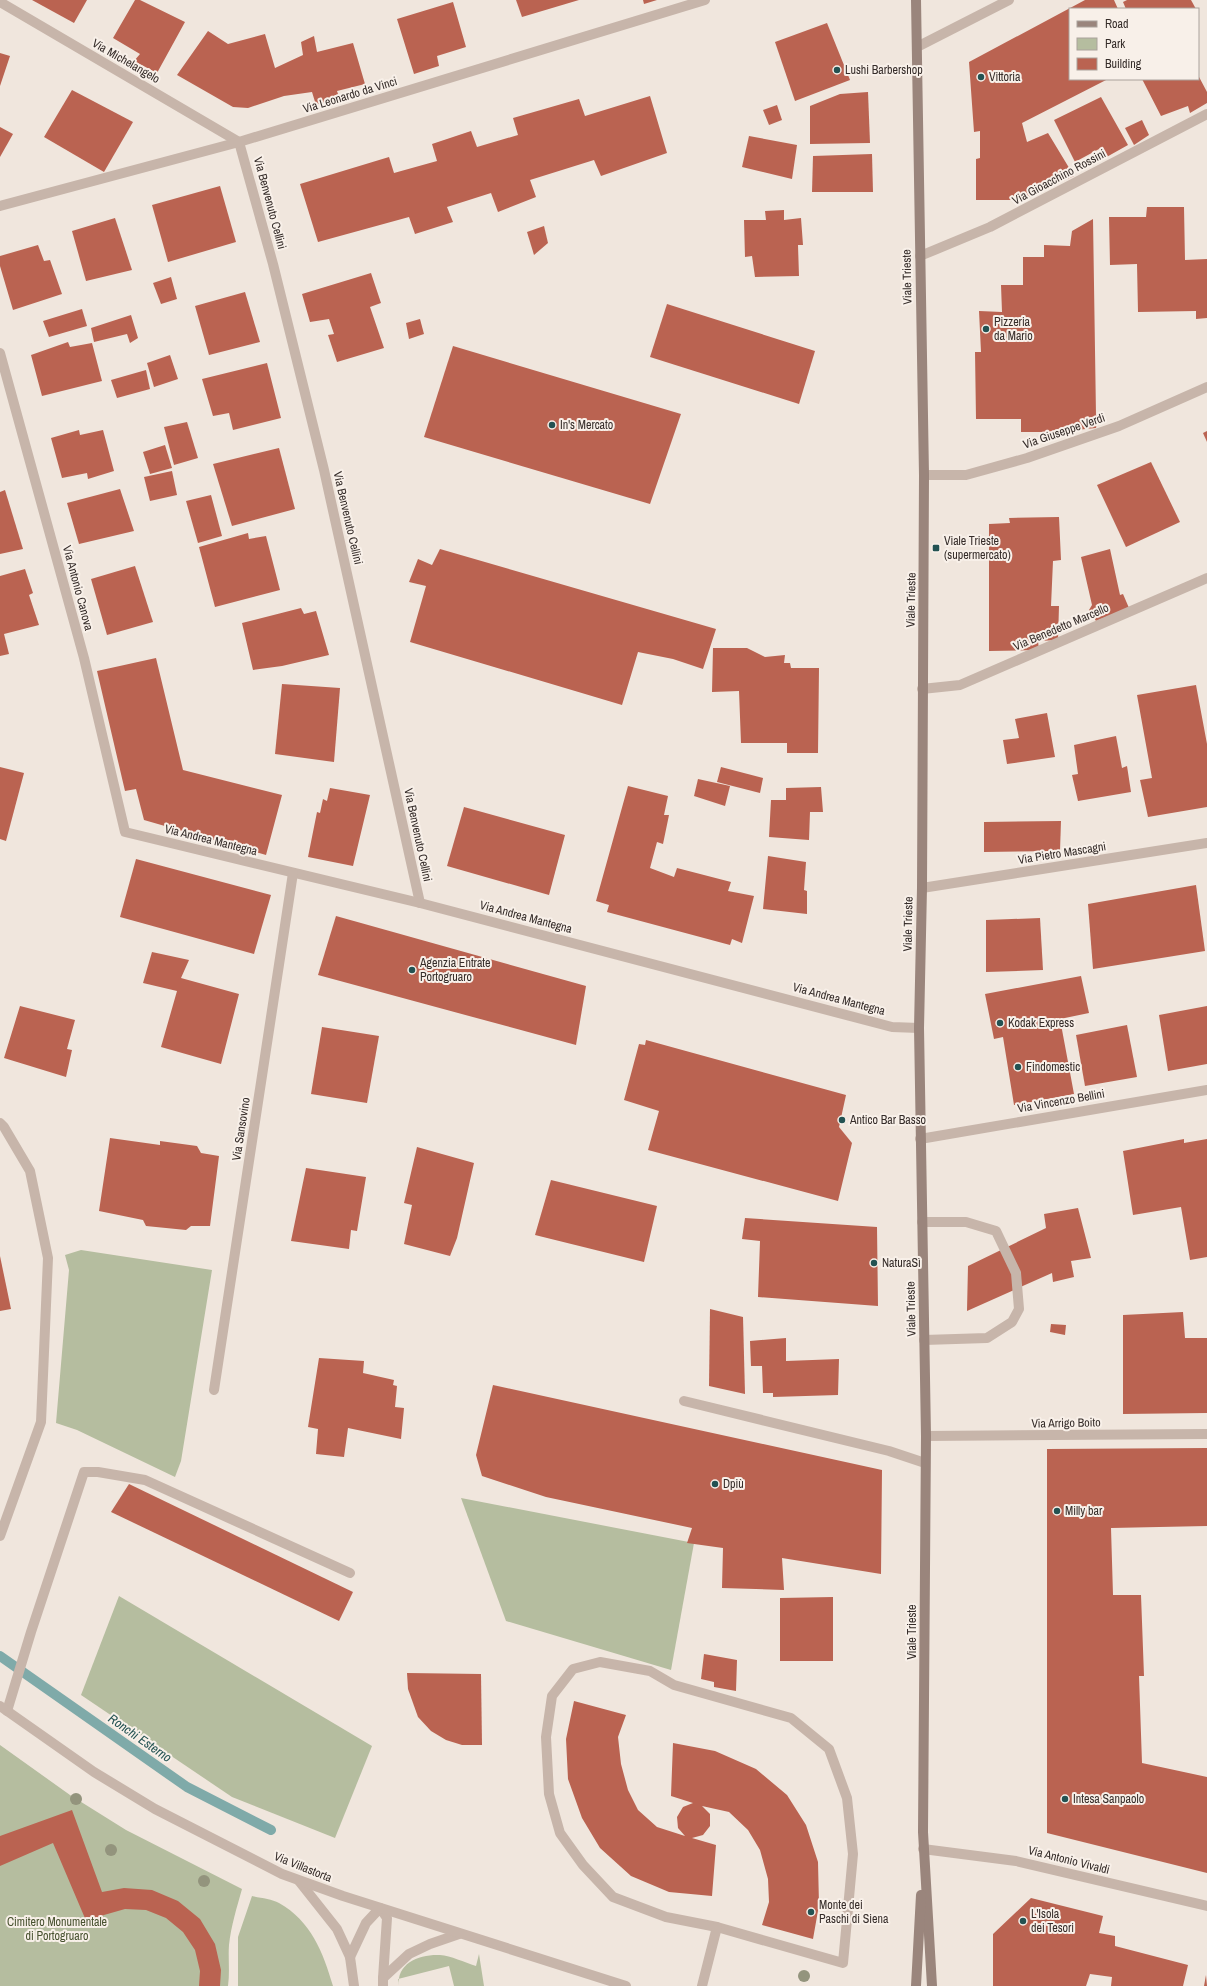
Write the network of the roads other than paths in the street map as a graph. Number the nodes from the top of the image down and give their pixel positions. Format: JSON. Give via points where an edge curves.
{"nodes":[{"id":1,"x":705,"y":0,"type":"edge"},
{"id":2,"x":916,"y":0,"type":"edge"},
{"id":3,"x":1009,"y":0,"type":"edge"},
{"id":4,"x":0,"y":2,"type":"edge"},
{"id":5,"x":917,"y":47,"type":"junction"},
{"id":6,"x":1207,"y":114,"type":"edge"},
{"id":7,"x":239,"y":142,"type":"junction"},
{"id":8,"x":0,"y":206,"type":"edge"},
{"id":9,"x":920,"y":256,"type":"junction"},
{"id":10,"x":0,"y":352,"type":"edge"},
{"id":11,"x":1207,"y":387,"type":"edge"},
{"id":12,"x":924,"y":475,"type":"junction"},
{"id":13,"x":1207,"y":578,"type":"edge"},
{"id":14,"x":922,"y":689,"type":"junction"},
{"id":15,"x":125,"y":832,"type":"joint"},
{"id":16,"x":1207,"y":843,"type":"edge"},
{"id":17,"x":293,"y":873,"type":"junction"},
{"id":18,"x":922,"y":888,"type":"junction"},
{"id":19,"x":420,"y":903,"type":"junction"},
{"id":20,"x":919,"y":1028,"type":"junction"},
{"id":21,"x":1207,"y":1090,"type":"edge"},
{"id":22,"x":0,"y":1123,"type":"edge"},
{"id":23,"x":920,"y":1138,"type":"junction"},
{"id":24,"x":922,"y":1222,"type":"junction"},
{"id":25,"x":924,"y":1340,"type":"junction"},
{"id":26,"x":214,"y":1390,"type":"dead end"},
{"id":27,"x":684,"y":1401,"type":"dead end"},
{"id":28,"x":1207,"y":1434,"type":"edge"},
{"id":29,"x":926,"y":1436,"type":"junction"},
{"id":30,"x":925,"y":1463,"type":"junction"},
{"id":31,"x":0,"y":1536,"type":"edge"},
{"id":32,"x":350,"y":1573,"type":"dead end"},
{"id":33,"x":3,"y":1709,"type":"edge"},
{"id":34,"x":923,"y":1849,"type":"junction"},
{"id":35,"x":299,"y":1881,"type":"junction"},
{"id":36,"x":1207,"y":1906,"type":"edge"},
{"id":37,"x":380,"y":1908,"type":"junction"},
{"id":38,"x":717,"y":1928,"type":"junction"},
{"id":39,"x":459,"y":1934,"type":"junction"},
{"id":40,"x":350,"y":1957,"type":"junction"},
{"id":41,"x":383,"y":1982,"type":"edge"},
{"id":42,"x":354,"y":1986,"type":"edge"},
{"id":43,"x":626,"y":1986,"type":"edge"},
{"id":44,"x":702,"y":1986,"type":"edge"},
{"id":45,"x":916,"y":1986,"type":"edge"},
{"id":46,"x":932,"y":1986,"type":"edge"}],
"edges":[{"from":1,"to":7,"type":"street","name":"Via Leonardo da Vinci"},
{"from":2,"to":5,"type":"main road","name":"Viale Trieste"},
{"from":3,"to":5,"type":"street"},
{"from":4,"to":7,"type":"street","name":"Via Michelangelo"},
{"from":5,"to":9,"type":"main road","name":"Viale Trieste"},
{"from":6,"to":9,"type":"street","name":"Via Gioacchino Rossini","via":[[990,227]]},
{"from":7,"to":8,"type":"street","name":"Via Leonardo da Vinci"},
{"from":7,"to":19,"type":"street","name":"Via Benvenuto Cellini","via":[[273,264],[324,470]]},
{"from":9,"to":12,"type":"main road","name":"Viale Trieste"},
{"from":10,"to":15,"type":"street","name":"Via Antonio Canova","via":[[84,658]]},
{"from":11,"to":12,"type":"street","name":"Via Giuseppe Verdi","via":[[1119,426],[1027,458],[966,475]]},
{"from":12,"to":14,"type":"main road","name":"Viale Trieste"},
{"from":13,"to":14,"type":"street","name":"Via Benedetto Marcello","via":[[960,685]]},
{"from":14,"to":18,"type":"main road","name":"Viale Trieste"},
{"from":15,"to":17,"type":"street","name":"Via Andrea Mantegna"},
{"from":16,"to":18,"type":"street","name":"Via Pietro Mascagni"},
{"from":17,"to":19,"type":"street","name":"Via Andrea Mantegna"},
{"from":17,"to":26,"type":"street","name":"Via Sansovino"},
{"from":18,"to":20,"type":"main road","name":"Viale Trieste"},
{"from":19,"to":20,"type":"street","name":"Via Andrea Mantegna","via":[[892,1027]]},
{"from":20,"to":23,"type":"main road","name":"Viale Trieste"},
{"from":21,"to":23,"type":"street","name":"Via Vincenzo Bellini"},
{"from":22,"to":31,"type":"street","via":[[30,1171],[48,1258],[40,1422]]},
{"from":23,"to":24,"type":"main road","name":"Viale Trieste"},
{"from":24,"to":25,"type":"main road","name":"Viale Trieste"},
{"from":24,"to":25,"type":"street","via":[[966,1222],[996,1232],[1016,1273],[1019,1309],[1012,1322],[987,1338]]},
{"from":25,"to":29,"type":"main road","name":"Viale Trieste"},
{"from":27,"to":30,"type":"street"},
{"from":28,"to":29,"type":"street","name":"Via Arrigo Boito"},
{"from":29,"to":30,"type":"main road","name":"Viale Trieste"},
{"from":30,"to":34,"type":"main road","name":"Viale Trieste"},
{"from":32,"to":33,"type":"street","via":[[145,1480],[84,1472],[13,1691]]},
{"from":33,"to":35,"type":"street","name":"Via Villastorta","via":[[94,1772],[155,1809]]},
{"from":34,"to":36,"type":"street","name":"Via Antonio Vivaldi","via":[[1016,1861]]},
{"from":34,"to":45,"type":"main road","name":"Viale Trieste"},
{"from":34,"to":46,"type":"main road","name":"Viale Trieste"},
{"from":35,"to":37,"type":"street","name":"Via Villastorta"},
{"from":35,"to":40,"type":"street","via":[[336,1929]]},
{"from":37,"to":39,"type":"street","name":"Via Villastorta"},
{"from":37,"to":40,"type":"street","via":[[366,1923]]},
{"from":37,"to":41,"type":"street","via":[[387,1918]]},
{"from":38,"to":38,"type":"street","via":[[843,1964],[853,1854],[847,1798],[829,1749],[792,1718],[674,1685],[650,1671],[600,1662],[573,1669],[552,1696],[546,1737],[549,1794],[560,1833],[583,1865],[613,1897],[666,1917]]},
{"from":38,"to":44,"type":"street"},
{"from":39,"to":41,"type":"street","via":[[409,1954]]},
{"from":39,"to":43,"type":"street","name":"Via Villastorta"},
{"from":40,"to":42,"type":"street"}]}
